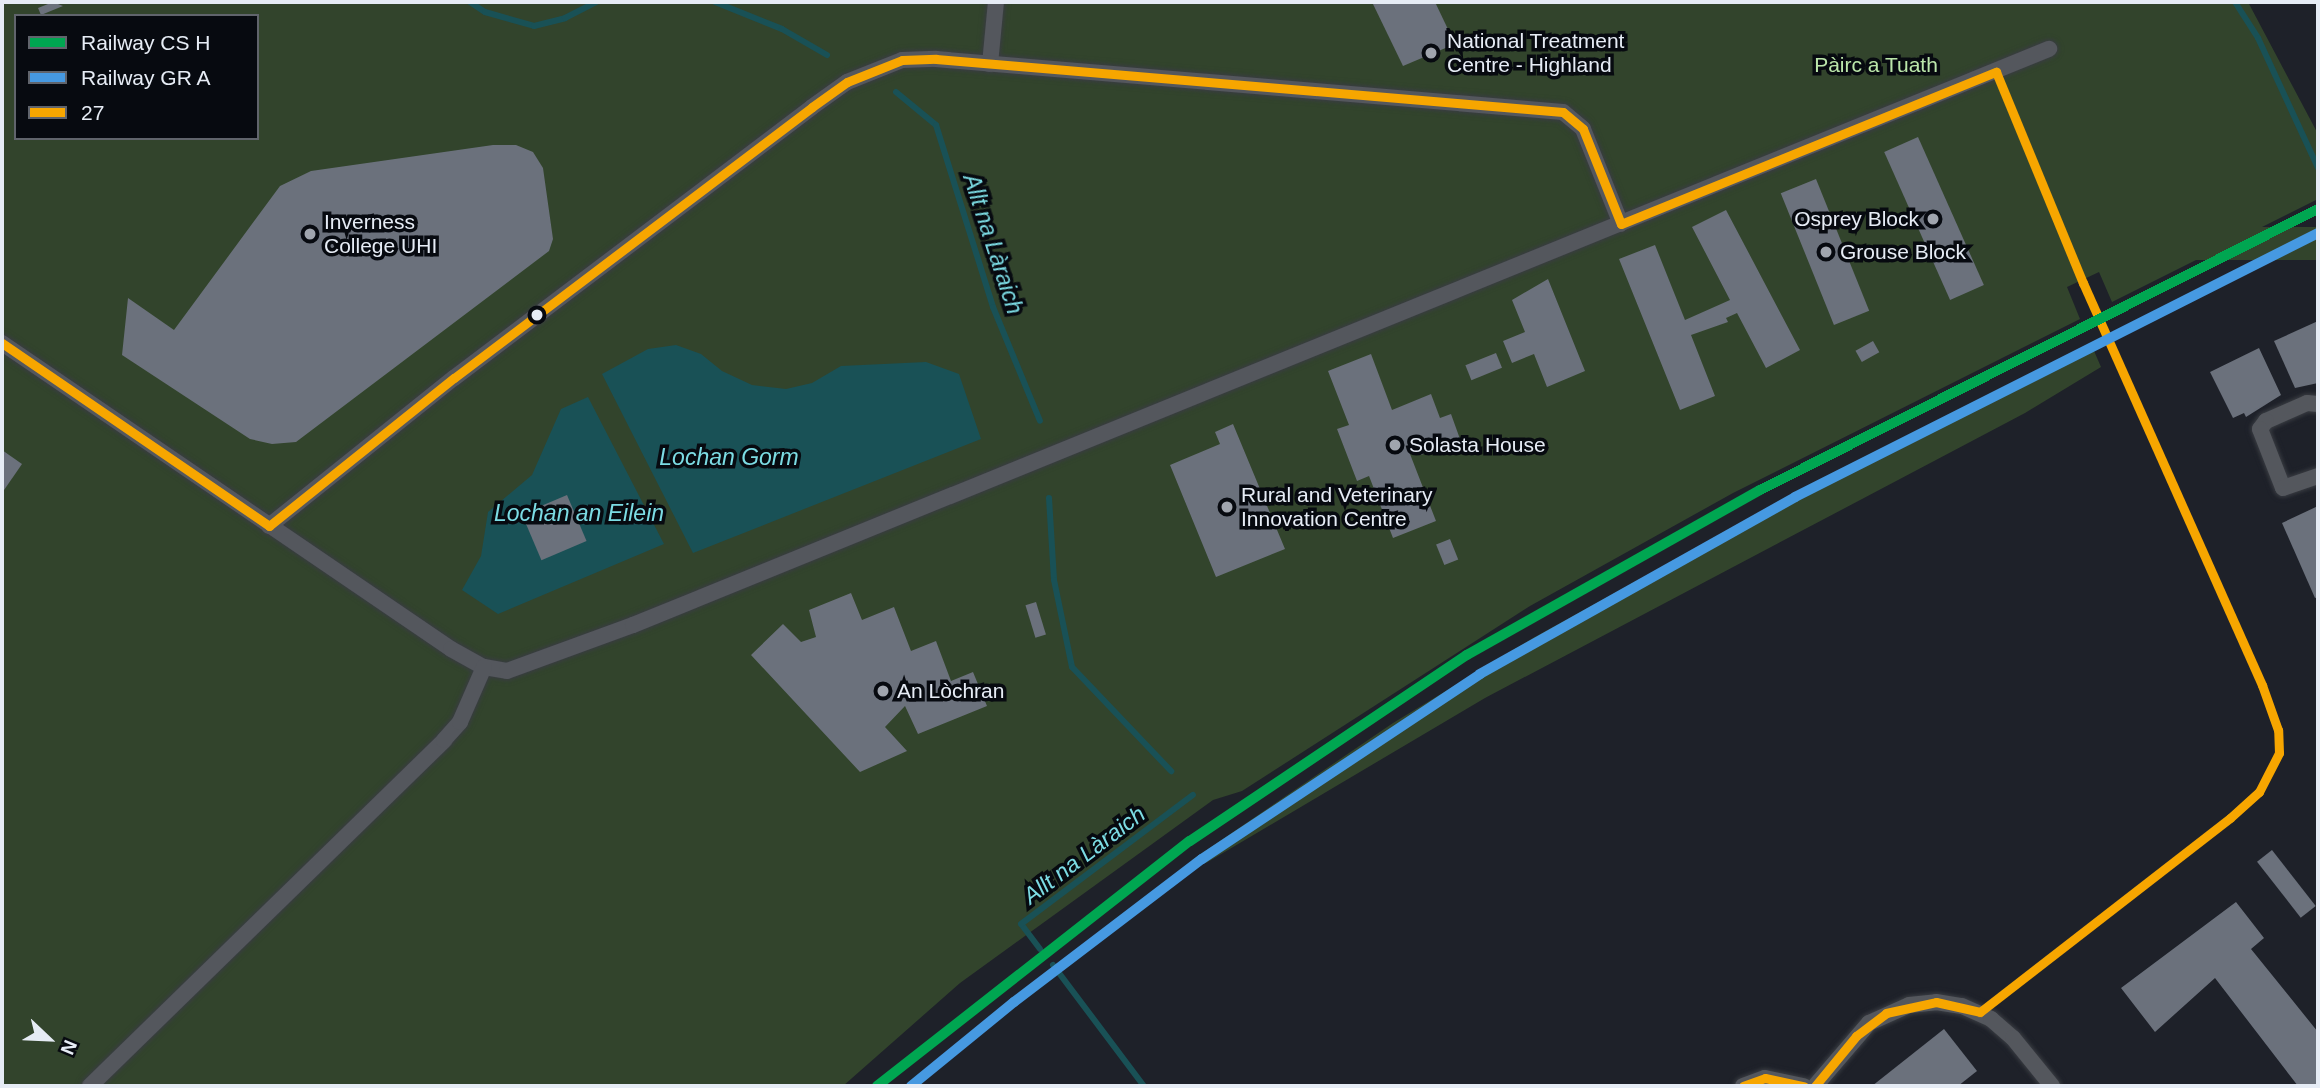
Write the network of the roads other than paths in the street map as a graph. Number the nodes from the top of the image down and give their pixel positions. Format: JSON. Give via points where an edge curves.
{"nodes":[{"id":1,"x":996,"y":2,"type":"edge"},
{"id":2,"x":2049,"y":48,"type":"dead end"},
{"id":3,"x":990,"y":64,"type":"junction"},
{"id":4,"x":1621,"y":224,"type":"junction"},
{"id":5,"x":2,"y":342,"type":"edge"},
{"id":6,"x":2318,"y":404,"type":"edge"},
{"id":7,"x":2318,"y":476,"type":"edge"},
{"id":8,"x":269,"y":526,"type":"junction"},
{"id":9,"x":484,"y":667,"type":"junction"},
{"id":10,"x":90,"y":1086,"type":"edge"},
{"id":11,"x":1743,"y":1086,"type":"edge"},
{"id":12,"x":1804,"y":1086,"type":"edge"},
{"id":13,"x":1815,"y":1086,"type":"edge"},
{"id":14,"x":2052,"y":1086,"type":"edge"}],
"edges":[{"from":1,"to":3,"type":"street"},
{"from":2,"to":4,"type":"street"},
{"from":3,"to":4,"type":"street","via":[[1563,112],[1583,129]]},
{"from":3,"to":8,"type":"street","via":[[902,60],[847,82],[454,378]]},
{"from":4,"to":9,"type":"street","via":[[525,667],[507,671]]},
{"from":5,"to":8,"type":"street"},
{"from":6,"to":7,"type":"street","via":[[2307,403],[2266,421],[2260,429],[2283,488]]},
{"from":8,"to":9,"type":"street"},
{"from":9,"to":10,"type":"street","via":[[460,722],[444,740]]},
{"from":11,"to":12,"type":"street","via":[[1765,1078]]},
{"from":13,"to":14,"type":"street","via":[[1869,1023],[1909,1005],[1936,1002],[1962,1006],[1991,1019],[2014,1038]]}]}
